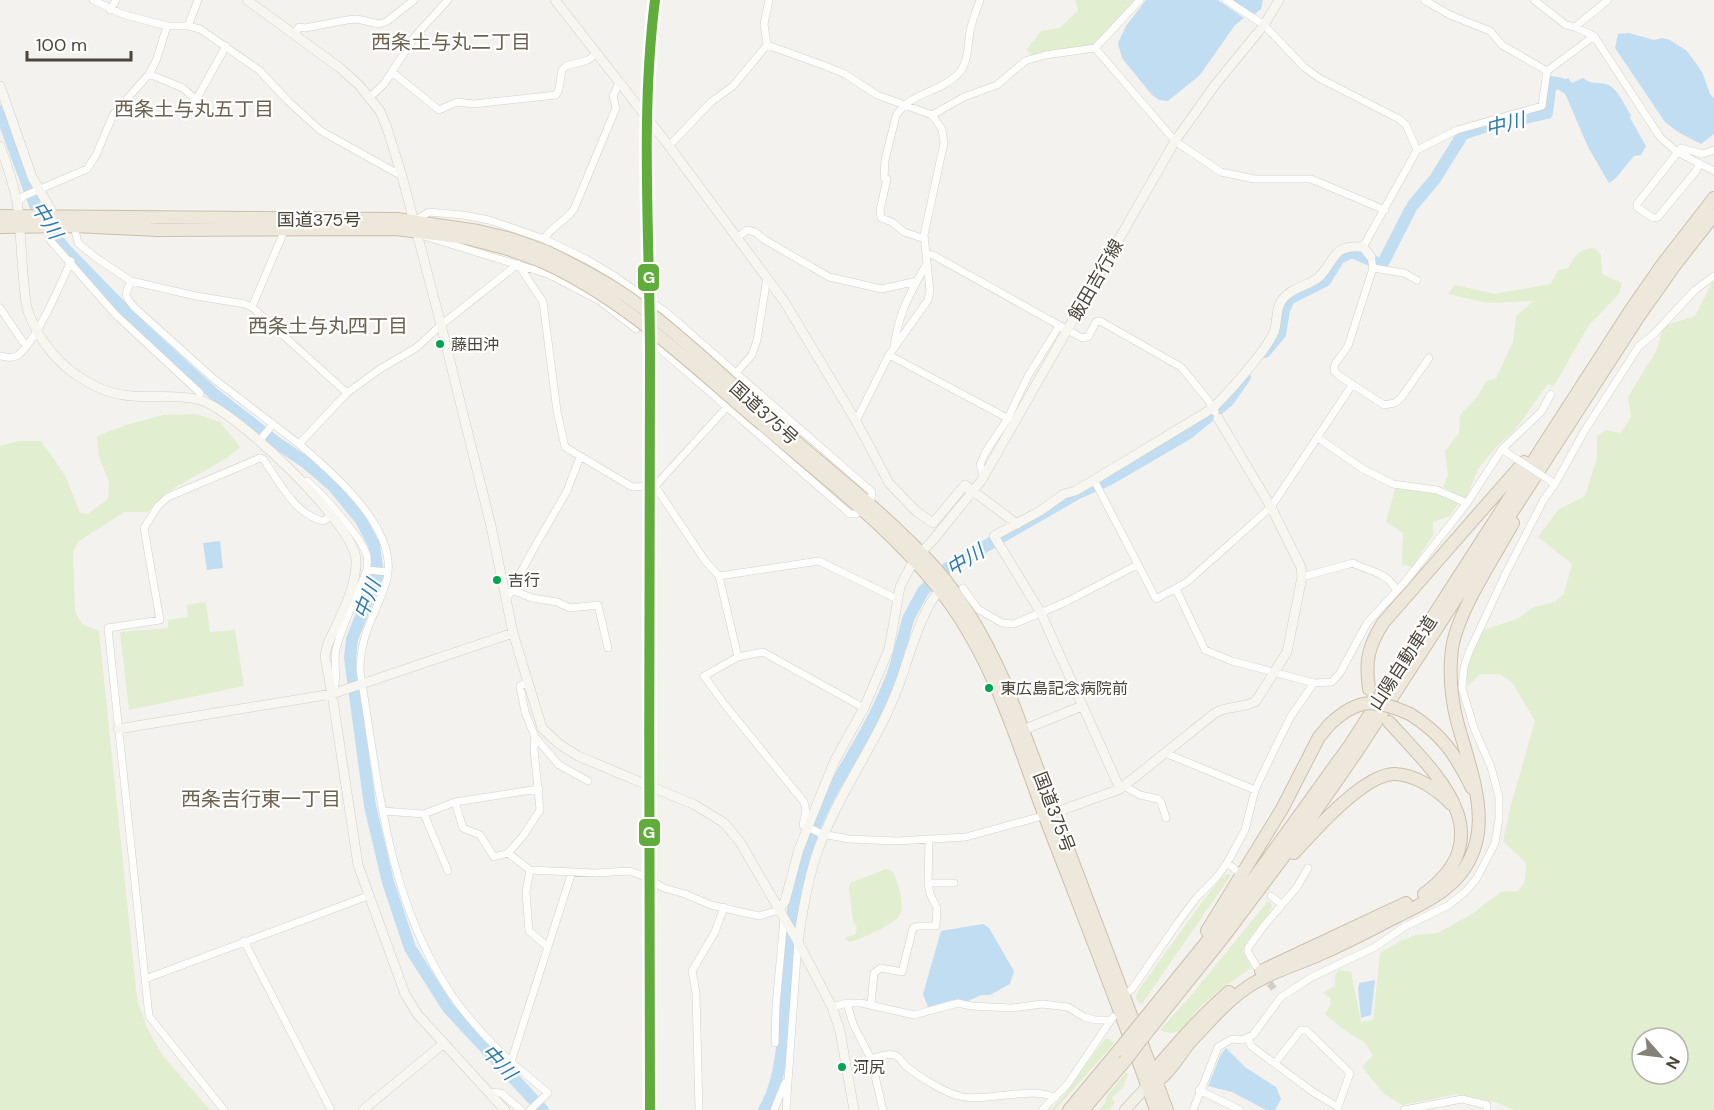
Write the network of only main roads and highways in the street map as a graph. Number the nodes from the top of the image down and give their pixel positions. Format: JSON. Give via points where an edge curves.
{"nodes":[{"id":1,"x":1714,"y":198,"type":"edge"},
{"id":2,"x":1714,"y":215,"type":"edge"},
{"id":3,"x":0,"y":216,"type":"edge"},
{"id":4,"x":19,"y":222,"type":"junction"},
{"id":5,"x":37,"y":222,"type":"junction"},
{"id":6,"x":415,"y":226,"type":"junction"},
{"id":7,"x":0,"y":227,"type":"edge"},
{"id":8,"x":1557,"y":431,"type":"junction"},
{"id":9,"x":942,"y":588,"type":"junction"},
{"id":10,"x":1369,"y":689,"type":"dead end"},
{"id":11,"x":1389,"y":722,"type":"dead end"},
{"id":12,"x":1456,"y":809,"type":"junction"},
{"id":13,"x":1479,"y":809,"type":"junction"},
{"id":14,"x":1050,"y":814,"type":"junction"},
{"id":15,"x":1252,"y":898,"type":"junction"},
{"id":16,"x":1149,"y":1022,"type":"junction"},
{"id":17,"x":1121,"y":1056,"type":"junction"},
{"id":18,"x":1153,"y":1080,"type":"junction"},
{"id":19,"x":1069,"y":1110,"type":"edge"},
{"id":20,"x":1083,"y":1110,"type":"edge"},
{"id":21,"x":1125,"y":1110,"type":"edge"},
{"id":22,"x":1156,"y":1110,"type":"edge"},
{"id":23,"x":1167,"y":1110,"type":"edge"}],
"edges":[{"from":1,"to":8,"type":"highway","name":"山陽自動車道","via":[[1655,274]]},
{"from":2,"to":8,"type":"highway","name":"山陽自動車道"},
{"from":3,"to":4,"type":"highway","name":"国道375号"},
{"from":4,"to":5,"type":"highway","name":"国道375号"},
{"from":4,"to":7,"type":"highway","name":"国道375号"},
{"from":5,"to":6,"type":"highway","name":"国道375号","via":[[159,230]]},
{"from":5,"to":6,"type":"highway","name":"国道375号","via":[[53,217],[397,219]]},
{"from":6,"to":9,"type":"highway","name":"国道375号","bridge":true,"via":[[478,231],[511,239],[543,251],[630,298],[865,507],[917,556]]},
{"from":8,"to":10,"type":"highway","via":[[1383,623],[1368,653]]},
{"from":8,"to":13,"type":"highway","via":[[1473,597],[1453,646],[1452,695]]},
{"from":8,"to":15,"type":"highway","name":"山陽自動車道","via":[[1411,671]]},
{"from":8,"to":16,"type":"highway","name":"山陽自動車道","via":[[1350,745]]},
{"from":9,"to":14,"type":"highway","name":"国道375号","via":[[987,666]]},
{"from":9,"to":14,"type":"highway","name":"国道375号","via":[[966,600],[1023,730]]},
{"from":11,"to":12,"type":"highway","via":[[1444,784]]},
{"from":12,"to":15,"type":"highway","via":[[1443,795],[1413,778],[1393,774],[1373,780],[1351,795]]},
{"from":12,"to":18,"type":"highway","via":[[1461,843],[1454,861],[1436,885],[1423,895],[1254,975],[1210,1009]]},
{"from":13,"to":16,"type":"highway","bridge":true,"via":[[1462,768],[1442,738],[1410,714],[1388,704],[1364,703],[1344,711],[1319,737],[1282,808]]},
{"from":13,"to":18,"type":"highway","via":[[1476,844],[1458,877],[1446,889],[1336,947],[1257,981]]},
{"from":14,"to":18,"type":"highway","name":"国道375号","via":[[1124,995]]},
{"from":14,"to":18,"type":"highway","name":"国道375号","via":[[1115,1017]]},
{"from":15,"to":16,"type":"highway","name":"山陽自動車道"},
{"from":16,"to":17,"type":"highway","name":"山陽自動車道","bridge":true},
{"from":17,"to":19,"type":"highway","name":"山陽自動車道"},
{"from":17,"to":20,"type":"highway","name":"山陽自動車道"},
{"from":18,"to":21,"type":"main road"},
{"from":18,"to":22,"type":"highway","name":"国道375号"},
{"from":18,"to":23,"type":"highway","name":"国道375号"}]}
